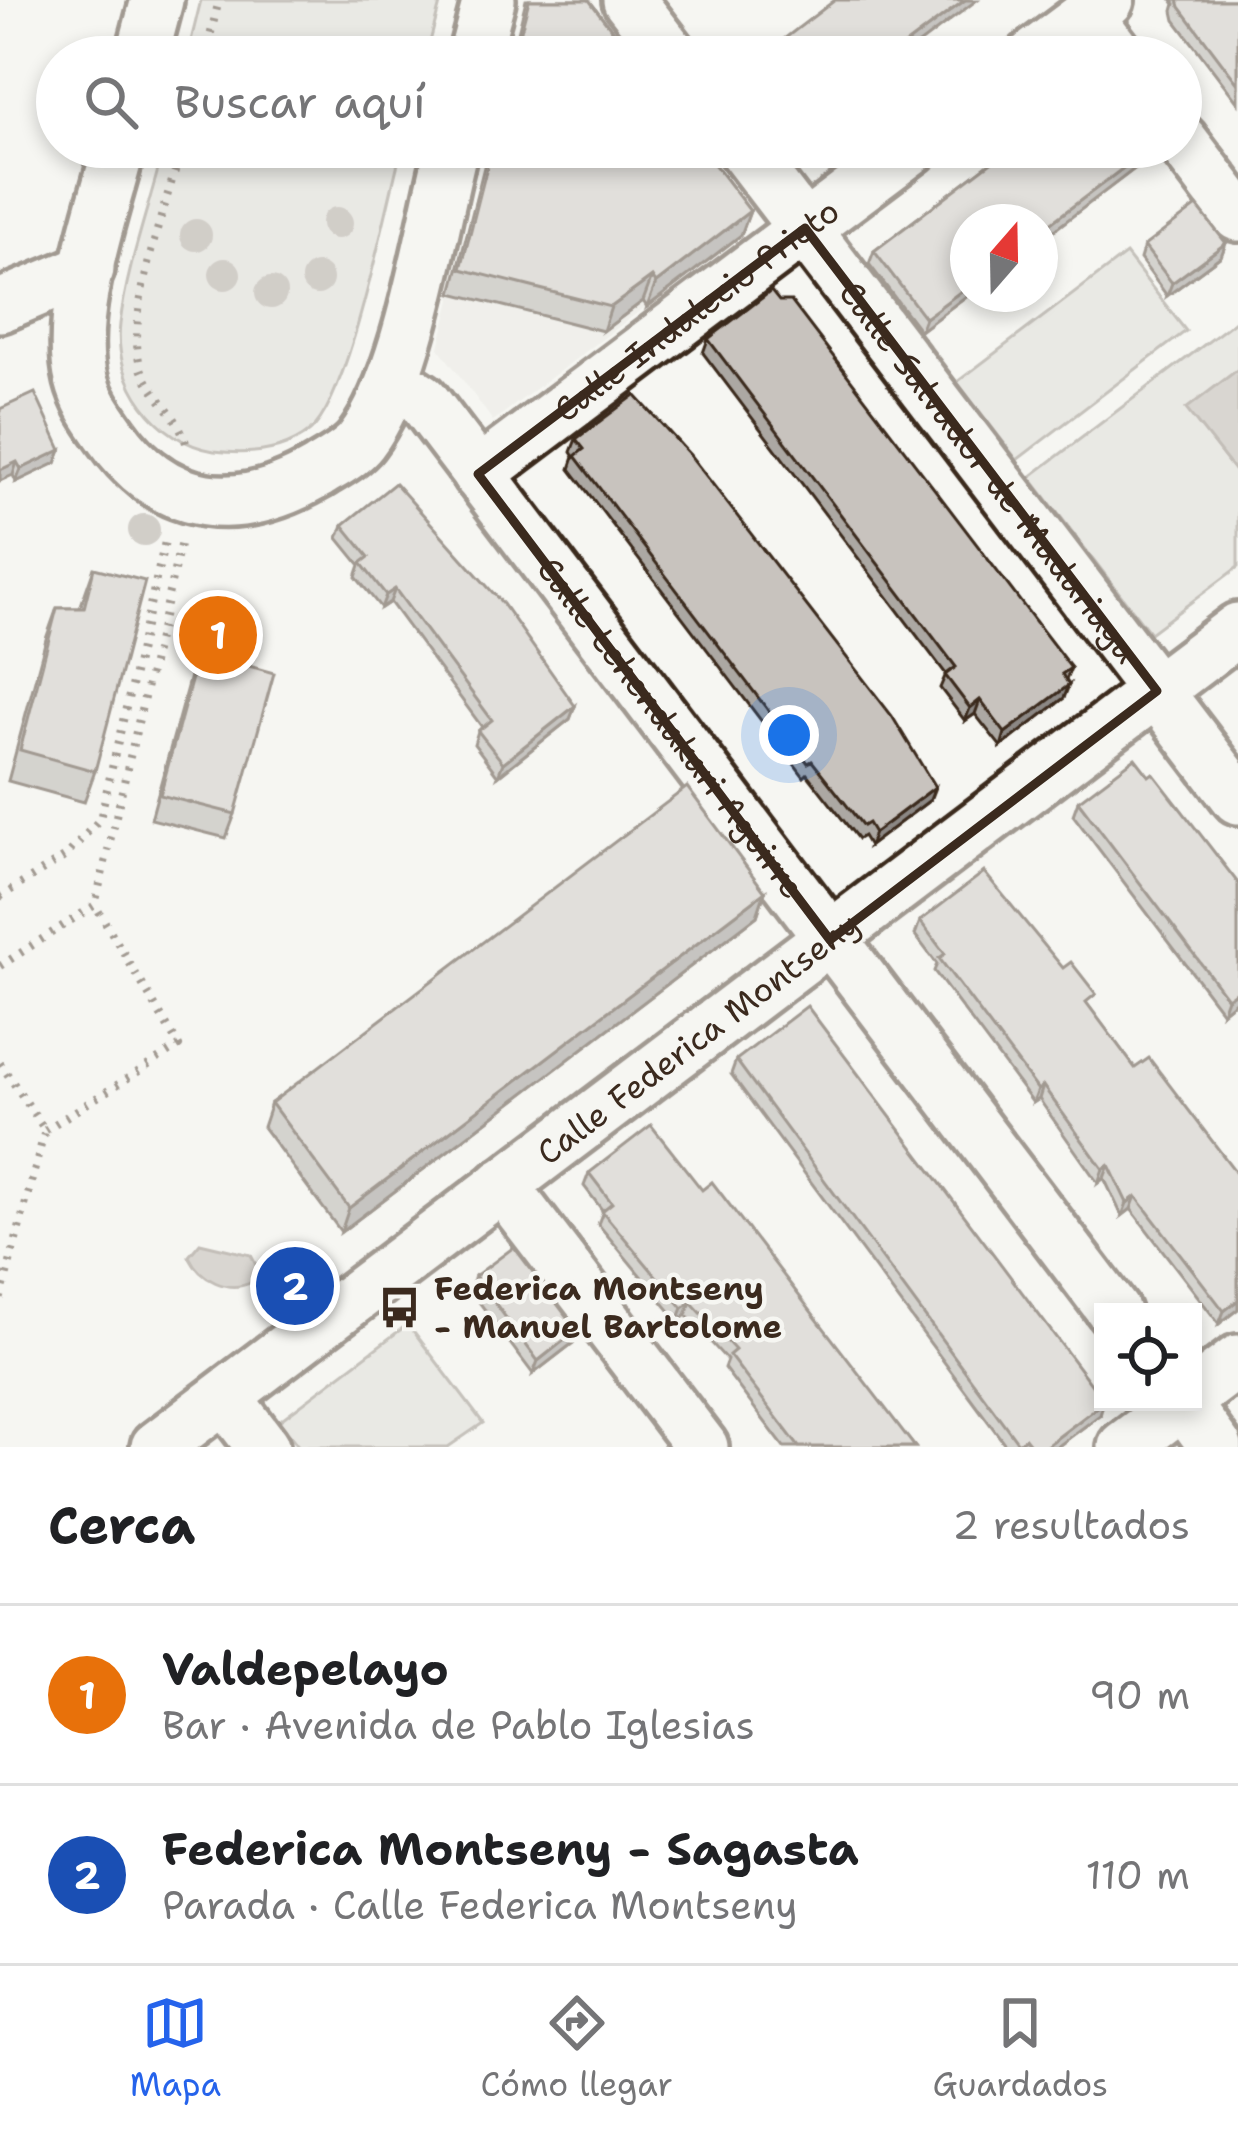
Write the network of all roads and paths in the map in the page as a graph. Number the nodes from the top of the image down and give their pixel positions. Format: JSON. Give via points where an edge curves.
{"nodes":[{"id":1,"x":157,"y":0,"type":"edge"},
{"id":2,"x":219,"y":0,"type":"edge"},
{"id":3,"x":489,"y":0,"type":"edge"},
{"id":4,"x":629,"y":0,"type":"edge"},
{"id":5,"x":1098,"y":8,"type":"edge"},
{"id":6,"x":148,"y":36,"type":"edge"},
{"id":7,"x":210,"y":36,"type":"edge"},
{"id":8,"x":480,"y":36,"type":"edge"},
{"id":9,"x":657,"y":36,"type":"edge"},
{"id":10,"x":1060,"y":36,"type":"edge"},
{"id":11,"x":1110,"y":36,"type":"edge"},
{"id":12,"x":114,"y":168,"type":"edge"},
{"id":13,"x":177,"y":168,"type":"edge"},
{"id":14,"x":447,"y":168,"type":"edge"},
{"id":15,"x":758,"y":168,"type":"edge"},
{"id":16,"x":885,"y":168,"type":"edge"},
{"id":17,"x":1202,"y":168,"type":"edge"},
{"id":18,"x":1238,"y":215,"type":"edge"},
{"id":19,"x":805,"y":228,"type":"junction"},
{"id":20,"x":88,"y":269,"type":"junction"},
{"id":21,"x":0,"y":306,"type":"edge"},
{"id":22,"x":393,"y":380,"type":"junction"},
{"id":23,"x":478,"y":474,"type":"junction"},
{"id":24,"x":180,"y":512,"type":"junction"},
{"id":25,"x":1238,"y":629,"type":"edge"},
{"id":26,"x":1157,"y":691,"type":"junction"},
{"id":27,"x":1238,"y":797,"type":"edge"},
{"id":28,"x":0,"y":897,"type":"edge"},
{"id":29,"x":94,"y":905,"type":"junction"},
{"id":30,"x":830,"y":940,"type":"junction"},
{"id":31,"x":0,"y":966,"type":"edge"},
{"id":32,"x":0,"y":1063,"type":"edge"},
{"id":33,"x":45,"y":1130,"type":"junction"},
{"id":34,"x":502,"y":1185,"type":"junction"},
{"id":35,"x":0,"y":1301,"type":"edge"},
{"id":36,"x":1107,"y":1303,"type":"edge"},
{"id":37,"x":1238,"y":1361,"type":"edge"},
{"id":38,"x":1202,"y":1388,"type":"edge"},
{"id":39,"x":225,"y":1397,"type":"junction"},
{"id":40,"x":1171,"y":1411,"type":"edge"},
{"id":41,"x":1190,"y":1411,"type":"edge"},
{"id":42,"x":158,"y":1447,"type":"edge"},
{"id":43,"x":263,"y":1447,"type":"edge"},
{"id":44,"x":702,"y":1447,"type":"edge"},
{"id":45,"x":1124,"y":1447,"type":"edge"},
{"id":46,"x":1216,"y":1447,"type":"edge"}],
"edges":[{"from":1,"to":6,"type":"street"},
{"from":2,"to":7,"type":"path"},
{"from":3,"to":8,"type":"street"},
{"from":4,"to":9,"type":"street"},
{"from":5,"to":10,"type":"street"},
{"from":5,"to":11,"type":"street"},
{"from":12,"to":20,"type":"street"},
{"from":13,"to":24,"type":"path","via":[[136,326],[142,373],[178,418],[188,450]]},
{"from":14,"to":22,"type":"street"},
{"from":15,"to":19,"type":"street","name":"Calle Salvador de Madariaga"},
{"from":16,"to":19,"type":"street","name":"Calle Indalecio Prieto"},
{"from":17,"to":18,"type":"street"},
{"from":19,"to":23,"type":"street","name":"Calle Indalecio Prieto"},
{"from":19,"to":26,"type":"street","name":"Calle Salvador de Madariaga"},
{"from":20,"to":21,"type":"street"},
{"from":20,"to":24,"type":"street","via":[[80,377],[118,446]]},
{"from":22,"to":23,"type":"street","name":"Calle Lehendakari Aguirre","via":[[422,399]]},
{"from":22,"to":24,"type":"street","via":[[358,445],[296,485]]},
{"from":23,"to":30,"type":"street","name":"Calle Lehendakari Aguirre"},
{"from":24,"to":28,"type":"path","via":[[100,820],[67,856]]},
{"from":24,"to":29,"type":"path"},
{"from":25,"to":26,"type":"street","name":"Calle Federica Montseny"},
{"from":26,"to":27,"type":"street","name":"Calle Salvador de Madariaga"},
{"from":26,"to":30,"type":"street","name":"Calle Federica Montseny"},
{"from":29,"to":31,"type":"path"},
{"from":29,"to":33,"type":"path","via":[[178,1046]]},
{"from":30,"to":34,"type":"street","name":"Calle Federica Montseny"},
{"from":30,"to":36,"type":"street","name":"Calle Lehendakari Aguirre"},
{"from":32,"to":33,"type":"path"},
{"from":33,"to":35,"type":"path"},
{"from":34,"to":39,"type":"street","name":"Calle Federica Montseny"},
{"from":34,"to":44,"type":"street"},
{"from":37,"to":38,"type":"street"},
{"from":39,"to":42,"type":"street","name":"Calle Federica Montseny"},
{"from":39,"to":43,"type":"street"},
{"from":40,"to":45,"type":"street"},
{"from":41,"to":46,"type":"street"}]}
